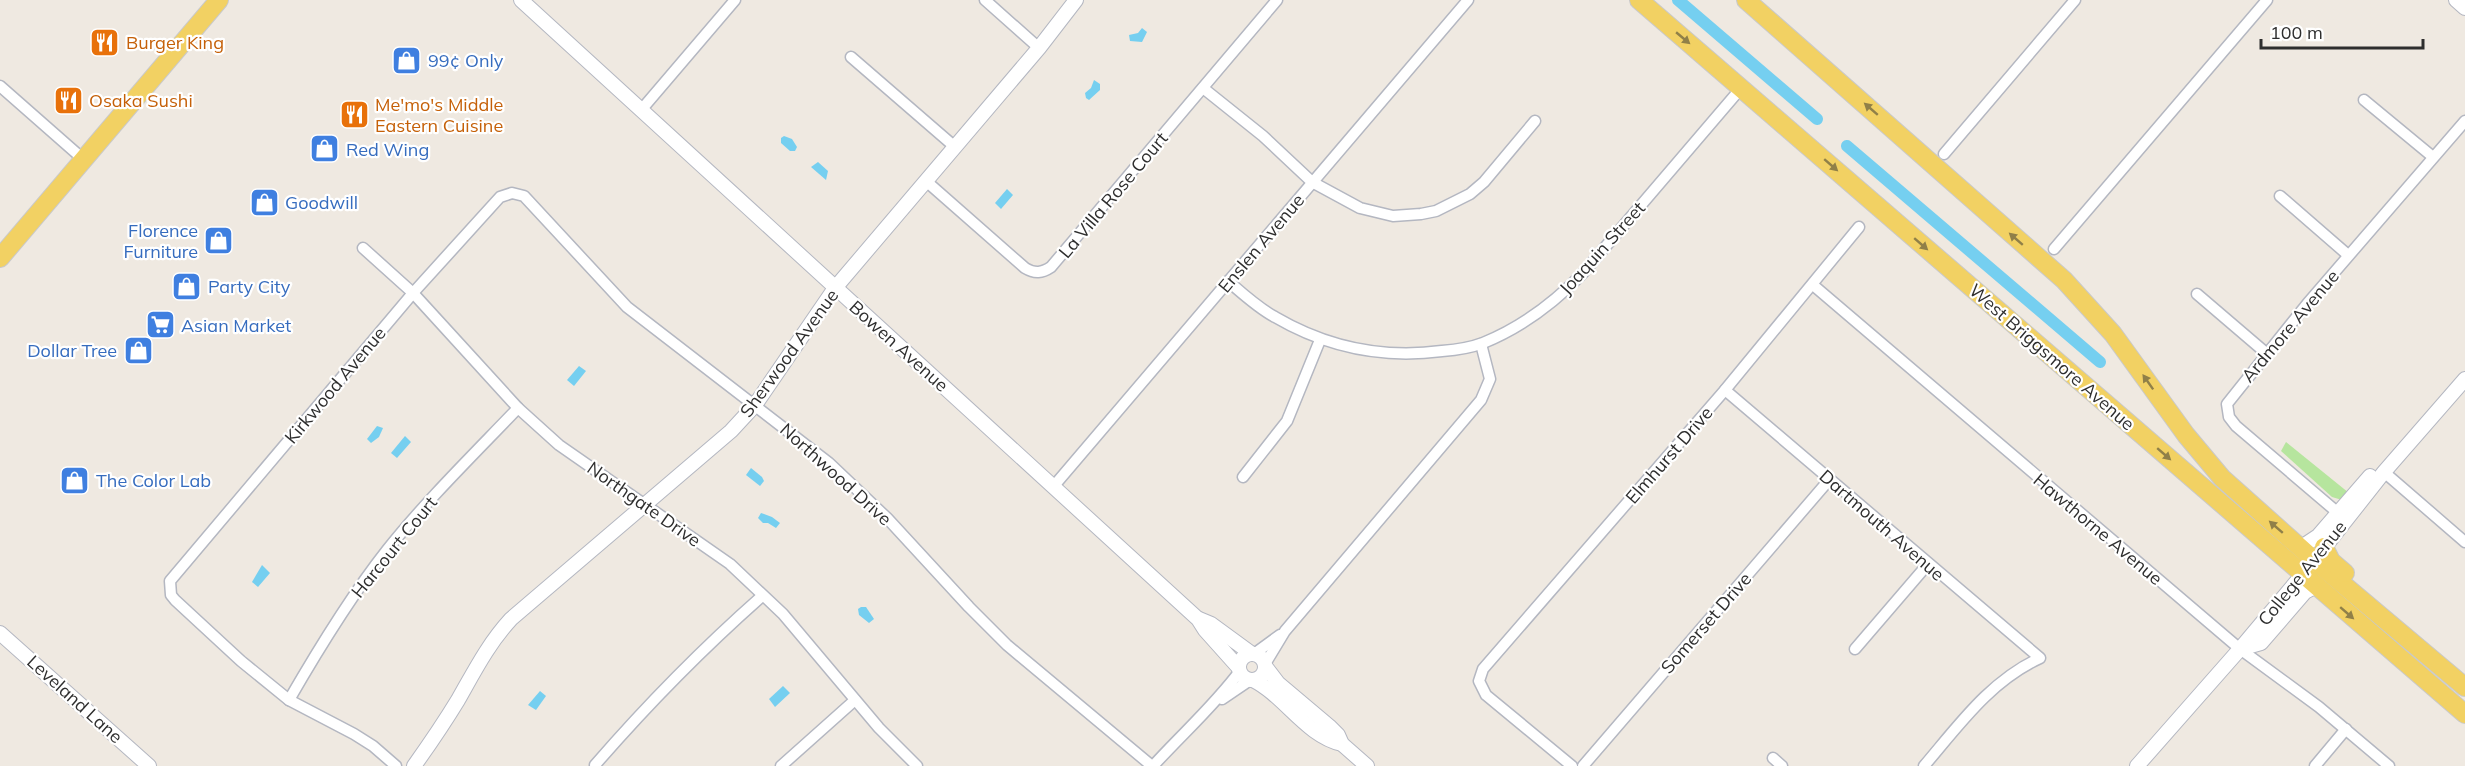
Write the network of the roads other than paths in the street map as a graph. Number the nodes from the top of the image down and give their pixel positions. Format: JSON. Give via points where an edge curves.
{"nodes":[{"id":1,"x":219,"y":0,"type":"edge"},
{"id":2,"x":521,"y":0,"type":"edge"},
{"id":3,"x":735,"y":0,"type":"edge"},
{"id":4,"x":985,"y":0,"type":"edge"},
{"id":5,"x":1076,"y":0,"type":"edge"},
{"id":6,"x":1277,"y":0,"type":"edge"},
{"id":7,"x":1468,"y":0,"type":"edge"},
{"id":8,"x":1639,"y":0,"type":"edge"},
{"id":9,"x":1746,"y":0,"type":"edge"},
{"id":10,"x":2075,"y":0,"type":"edge"},
{"id":11,"x":2266,"y":0,"type":"edge"},
{"id":12,"x":2456,"y":0,"type":"edge"},
{"id":13,"x":2465,"y":8,"type":"edge"},
{"id":14,"x":1039,"y":48,"type":"junction"},
{"id":15,"x":851,"y":57,"type":"dead end"},
{"id":16,"x":0,"y":86,"type":"edge"},
{"id":17,"x":1742,"y":87,"type":"junction"},
{"id":18,"x":1203,"y":88,"type":"junction"},
{"id":19,"x":2364,"y":100,"type":"dead end"},
{"id":20,"x":642,"y":109,"type":"junction"},
{"id":21,"x":1535,"y":121,"type":"dead end"},
{"id":22,"x":2465,"y":121,"type":"edge"},
{"id":23,"x":955,"y":147,"type":"junction"},
{"id":24,"x":1944,"y":154,"type":"dead end"},
{"id":25,"x":2433,"y":157,"type":"junction"},
{"id":26,"x":83,"y":159,"type":"junction"},
{"id":27,"x":926,"y":182,"type":"junction"},
{"id":28,"x":1312,"y":182,"type":"junction"},
{"id":29,"x":512,"y":192,"type":"joint"},
{"id":30,"x":2280,"y":196,"type":"dead end"},
{"id":31,"x":1859,"y":227,"type":"dead end"},
{"id":32,"x":363,"y":248,"type":"dead end"},
{"id":33,"x":2054,"y":249,"type":"dead end"},
{"id":34,"x":2348,"y":255,"type":"junction"},
{"id":35,"x":0,"y":258,"type":"edge"},
{"id":36,"x":1228,"y":281,"type":"junction"},
{"id":37,"x":1813,"y":285,"type":"junction"},
{"id":38,"x":835,"y":288,"type":"junction"},
{"id":39,"x":413,"y":293,"type":"junction"},
{"id":40,"x":2197,"y":294,"type":"dead end"},
{"id":41,"x":1320,"y":339,"type":"junction"},
{"id":42,"x":1481,"y":344,"type":"junction"},
{"id":43,"x":2266,"y":353,"type":"junction"},
{"id":44,"x":2465,"y":379,"type":"edge"},
{"id":45,"x":1725,"y":390,"type":"junction"},
{"id":46,"x":755,"y":405,"type":"junction"},
{"id":47,"x":518,"y":408,"type":"junction"},
{"id":48,"x":2384,"y":472,"type":"junction"},
{"id":49,"x":1242,"y":477,"type":"dead end"},
{"id":50,"x":1829,"y":480,"type":"junction"},
{"id":51,"x":1053,"y":487,"type":"junction"},
{"id":52,"x":646,"y":504,"type":"junction"},
{"id":53,"x":2342,"y":516,"type":"junction"},
{"id":54,"x":2465,"y":542,"type":"edge"},
{"id":55,"x":2300,"y":548,"type":"junction"},
{"id":56,"x":2319,"y":553,"type":"junction"},
{"id":57,"x":1928,"y":564,"type":"junction"},
{"id":58,"x":2309,"y":580,"type":"junction"},
{"id":59,"x":762,"y":596,"type":"junction"},
{"id":60,"x":1198,"y":619,"type":"junction"},
{"id":61,"x":1285,"y":631,"type":"junction"},
{"id":62,"x":0,"y":633,"type":"edge"},
{"id":63,"x":2261,"y":643,"type":"junction"},
{"id":64,"x":1855,"y":649,"type":"dead end"},
{"id":65,"x":2240,"y":649,"type":"junction"},
{"id":66,"x":1252,"y":654,"type":"junction"},
{"id":67,"x":2259,"y":663,"type":"junction"},
{"id":68,"x":1265,"y":665,"type":"junction"},
{"id":69,"x":1245,"y":675,"type":"junction"},
{"id":70,"x":2465,"y":687,"type":"edge"},
{"id":71,"x":289,"y":700,"type":"junction"},
{"id":72,"x":855,"y":700,"type":"junction"},
{"id":73,"x":2465,"y":714,"type":"edge"},
{"id":74,"x":2346,"y":729,"type":"junction"},
{"id":75,"x":1342,"y":744,"type":"junction"},
{"id":76,"x":1773,"y":758,"type":"dead end"},
{"id":77,"x":595,"y":765,"type":"edge"},
{"id":78,"x":149,"y":766,"type":"edge"},
{"id":79,"x":396,"y":766,"type":"edge"},
{"id":80,"x":414,"y":766,"type":"edge"},
{"id":81,"x":781,"y":766,"type":"edge"},
{"id":82,"x":917,"y":766,"type":"edge"},
{"id":83,"x":1153,"y":766,"type":"edge"},
{"id":84,"x":1367,"y":766,"type":"edge"},
{"id":85,"x":1572,"y":766,"type":"edge"},
{"id":86,"x":1583,"y":766,"type":"edge"},
{"id":87,"x":1782,"y":766,"type":"edge"},
{"id":88,"x":1924,"y":766,"type":"edge"},
{"id":89,"x":2137,"y":766,"type":"edge"},
{"id":90,"x":2315,"y":766,"type":"edge"},
{"id":91,"x":2389,"y":766,"type":"edge"}],
"edges":[{"from":1,"to":26,"type":"main road"},
{"from":2,"to":20,"type":"street","name":"Bowen Avenue"},
{"from":3,"to":20,"type":"street"},
{"from":4,"to":14,"type":"street"},
{"from":5,"to":14,"type":"street","name":"Sherwood Avenue"},
{"from":6,"to":18,"type":"street","name":"La Villa Rose Court"},
{"from":7,"to":28,"type":"street","name":"Enslen Avenue"},
{"from":8,"to":17,"type":"main road","name":"West Briggsmore Avenue","one_way":true},
{"from":55,"to":9,"type":"main road","one_way":true,"via":[[2211,466],[2112,334],[2064,280]]},
{"from":10,"to":24,"type":"street"},
{"from":11,"to":33,"type":"street"},
{"from":12,"to":13,"type":"street"},
{"from":14,"to":23,"type":"street","name":"Sherwood Avenue"},
{"from":15,"to":23,"type":"street"},
{"from":16,"to":26,"type":"street"},
{"from":17,"to":42,"type":"street","name":"Joaquin Street","via":[[1562,295],[1515,327]]},
{"from":17,"to":58,"type":"main road","name":"West Briggsmore Avenue","one_way":true},
{"from":18,"to":27,"type":"street","name":"La Villa Rose Court","via":[[1045,272],[1025,268]]},
{"from":18,"to":28,"type":"street"},
{"from":19,"to":25,"type":"street"},
{"from":20,"to":38,"type":"street","name":"Bowen Avenue"},
{"from":21,"to":28,"type":"street","via":[[1484,182],[1436,211],[1407,216],[1377,213]]},
{"from":22,"to":25,"type":"street","name":"Ardmore Avenue"},
{"from":23,"to":27,"type":"street","name":"Sherwood Avenue"},
{"from":25,"to":34,"type":"street","name":"Ardmore Avenue"},
{"from":26,"to":35,"type":"main road"},
{"from":27,"to":38,"type":"street","name":"Sherwood Avenue"},
{"from":28,"to":36,"type":"street","name":"Enslen Avenue"},
{"from":29,"to":39,"type":"street","name":"Kirkwood Avenue","via":[[500,197]]},
{"from":29,"to":46,"type":"street","name":"Northwood Drive","via":[[524,196],[627,307]]},
{"from":30,"to":34,"type":"street"},
{"from":31,"to":37,"type":"street","name":"Elmhurst Drive"},
{"from":32,"to":39,"type":"street","name":"Northgate Drive"},
{"from":34,"to":43,"type":"street","name":"Ardmore Avenue"},
{"from":36,"to":41,"type":"street","name":"Joaquin Street","via":[[1274,316]]},
{"from":36,"to":51,"type":"street","name":"Enslen Avenue"},
{"from":37,"to":45,"type":"street","name":"Elmhurst Drive"},
{"from":37,"to":65,"type":"street","name":"Hawthorne Avenue"},
{"from":38,"to":46,"type":"street","name":"Sherwood Avenue"},
{"from":38,"to":51,"type":"street","name":"Bowen Avenue"},
{"from":39,"to":47,"type":"street","name":"Northgate Drive"},
{"from":39,"to":71,"type":"street","name":"Kirkwood Avenue","via":[[174,574],[169,587],[175,600]]},
{"from":40,"to":43,"type":"street"},
{"from":41,"to":42,"type":"street","name":"Joaquin Street","via":[[1348,348],[1398,355]]},
{"from":41,"to":49,"type":"street","via":[[1287,421]]},
{"from":42,"to":61,"type":"street","via":[[1490,379],[1480,400]]},
{"from":43,"to":53,"type":"street","name":"Ardmore Avenue","via":[[2231,396],[2227,404],[2229,417]]},
{"from":44,"to":48,"type":"street"},
{"from":45,"to":50,"type":"street","name":"Dartmouth Avenue"},
{"from":45,"to":85,"type":"street","name":"Elmhurst Drive","via":[[1486,664],[1479,681],[1486,695]]},
{"from":46,"to":52,"type":"street","name":"Sherwood Avenue","via":[[731,431]]},
{"from":46,"to":83,"type":"street","name":"Northwood Drive","via":[[859,490],[1007,645]]},
{"from":47,"to":52,"type":"street","name":"Northgate Drive","via":[[559,445]]},
{"from":47,"to":71,"type":"street","name":"Harcourt Court","via":[[388,550],[334,625]]},
{"from":48,"to":53,"type":"street","via":[[2370,476]]},
{"from":48,"to":54,"type":"street"},
{"from":50,"to":57,"type":"street","name":"Dartmouth Avenue"},
{"from":50,"to":86,"type":"street","name":"Somerset Drive"},
{"from":51,"to":60,"type":"street","name":"Bowen Avenue"},
{"from":52,"to":59,"type":"street","name":"Northgate Drive","via":[[730,564]]},
{"from":52,"to":80,"type":"street","name":"Sherwood Avenue","via":[[511,619],[483,654]]},
{"from":53,"to":55,"type":"street"},
{"from":53,"to":56,"type":"street","name":"College Avenue"},
{"from":55,"to":56,"type":"main road"},
{"from":56,"to":58,"type":"street","name":"College Avenue"},
{"from":56,"to":70,"type":"main road"},
{"from":57,"to":64,"type":"street"},
{"from":57,"to":88,"type":"street","name":"Dartmouth Avenue","via":[[2040,658],[2018,668],[1988,692]]},
{"from":58,"to":63,"type":"street","via":[[2305,592]]},
{"from":58,"to":65,"type":"street","name":"College Avenue"},
{"from":58,"to":73,"type":"main road","name":"West Briggsmore Avenue","one_way":true},
{"from":59,"to":72,"type":"street","name":"Northgate Drive","via":[[783,614]]},
{"from":59,"to":77,"type":"street","via":[[672,679]]},
{"from":60,"to":66,"type":"street","name":"Bowen Avenue"},
{"from":60,"to":69,"type":"street","name":"Bowen Avenue"},
{"from":61,"to":66,"type":"street"},
{"from":61,"to":68,"type":"street"},
{"from":62,"to":78,"type":"street","name":"Leveland Lane"},
{"from":63,"to":65,"type":"street"},
{"from":63,"to":67,"type":"street"},
{"from":65,"to":67,"type":"street","name":"Hawthorne Avenue"},
{"from":65,"to":89,"type":"street","name":"College Avenue"},
{"from":66,"to":68,"type":"street","via":[[1261,657]]},
{"from":66,"to":69,"type":"street","via":[[1244,657]]},
{"from":67,"to":74,"type":"street","name":"Hawthorne Avenue"},
{"from":68,"to":69,"type":"street","via":[[1262,676]]},
{"from":68,"to":75,"type":"street","name":"Bowen Avenue","via":[[1288,693],[1329,726]]},
{"from":69,"to":75,"type":"street","name":"Bowen Avenue","via":[[1321,735]]},
{"from":69,"to":83,"type":"street"},
{"from":71,"to":79,"type":"street","via":[[354,734]]},
{"from":72,"to":81,"type":"street"},
{"from":72,"to":82,"type":"street","name":"Northgate Drive"},
{"from":74,"to":90,"type":"street"},
{"from":74,"to":91,"type":"street","name":"Hawthorne Avenue"},
{"from":75,"to":84,"type":"street","name":"Bowen Avenue"},
{"from":76,"to":87,"type":"street"}]}
